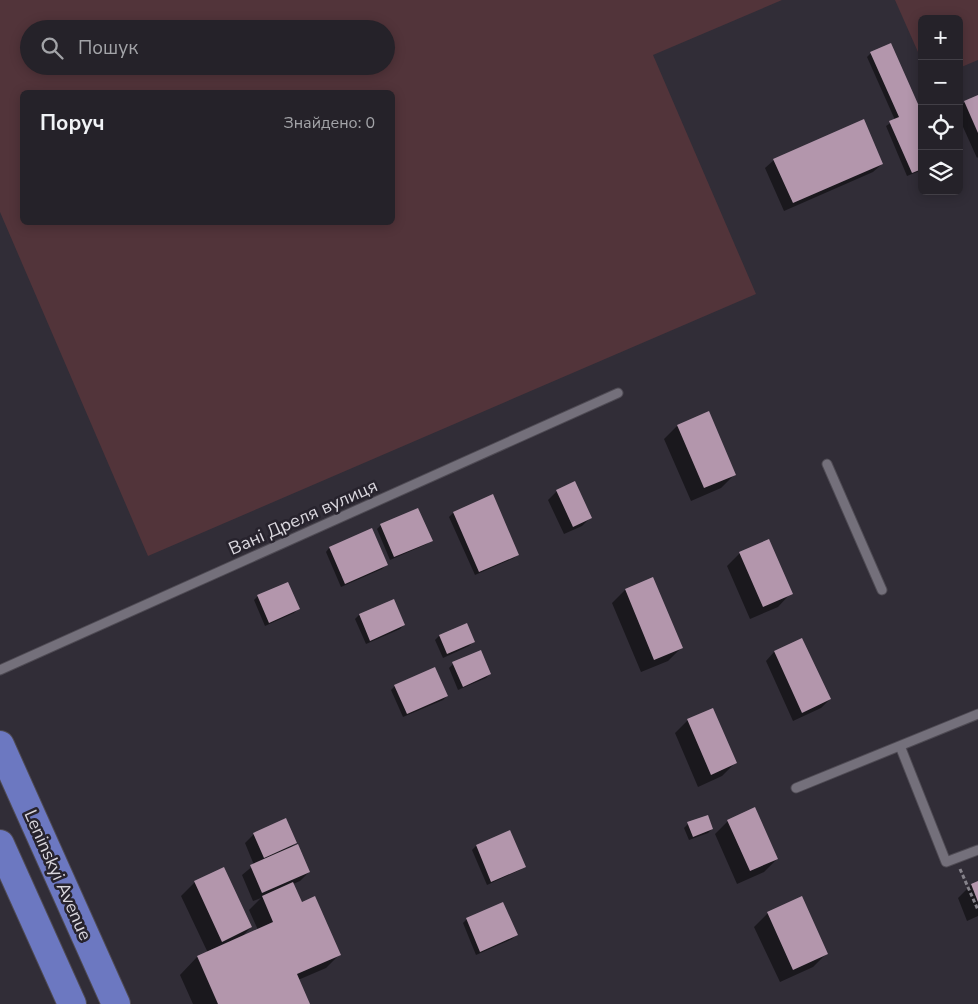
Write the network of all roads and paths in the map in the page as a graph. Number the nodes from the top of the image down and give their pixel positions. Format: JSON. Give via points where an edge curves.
{"nodes":[{"id":1,"x":618,"y":393,"type":"dead end"},
{"id":2,"x":827,"y":464,"type":"dead end"},
{"id":3,"x":882,"y":590,"type":"dead end"},
{"id":4,"x":0,"y":670,"type":"edge"},
{"id":5,"x":978,"y":714,"type":"edge"},
{"id":6,"x":0,"y":745,"type":"edge"},
{"id":7,"x":900,"y":746,"type":"junction"},
{"id":8,"x":796,"y":788,"type":"dead end"},
{"id":9,"x":0,"y":844,"type":"edge"},
{"id":10,"x":978,"y":850,"type":"edge"},
{"id":11,"x":956,"y":859,"type":"junction"},
{"id":12,"x":978,"y":910,"type":"edge"},
{"id":13,"x":72,"y":1004,"type":"edge"},
{"id":14,"x":116,"y":1004,"type":"edge"}],
"edges":[{"from":1,"to":4,"type":"lane","name":"Вані Дреля вулиця"},
{"from":2,"to":3,"type":"lane"},
{"from":5,"to":7,"type":"lane"},
{"from":6,"to":14,"type":"main road","name":"Leninskyi Avenue"},
{"from":7,"to":8,"type":"lane"},
{"from":7,"to":11,"type":"lane","via":[[946,862]]},
{"from":9,"to":13,"type":"main road"},
{"from":10,"to":11,"type":"lane"},
{"from":11,"to":12,"type":"path"}]}
